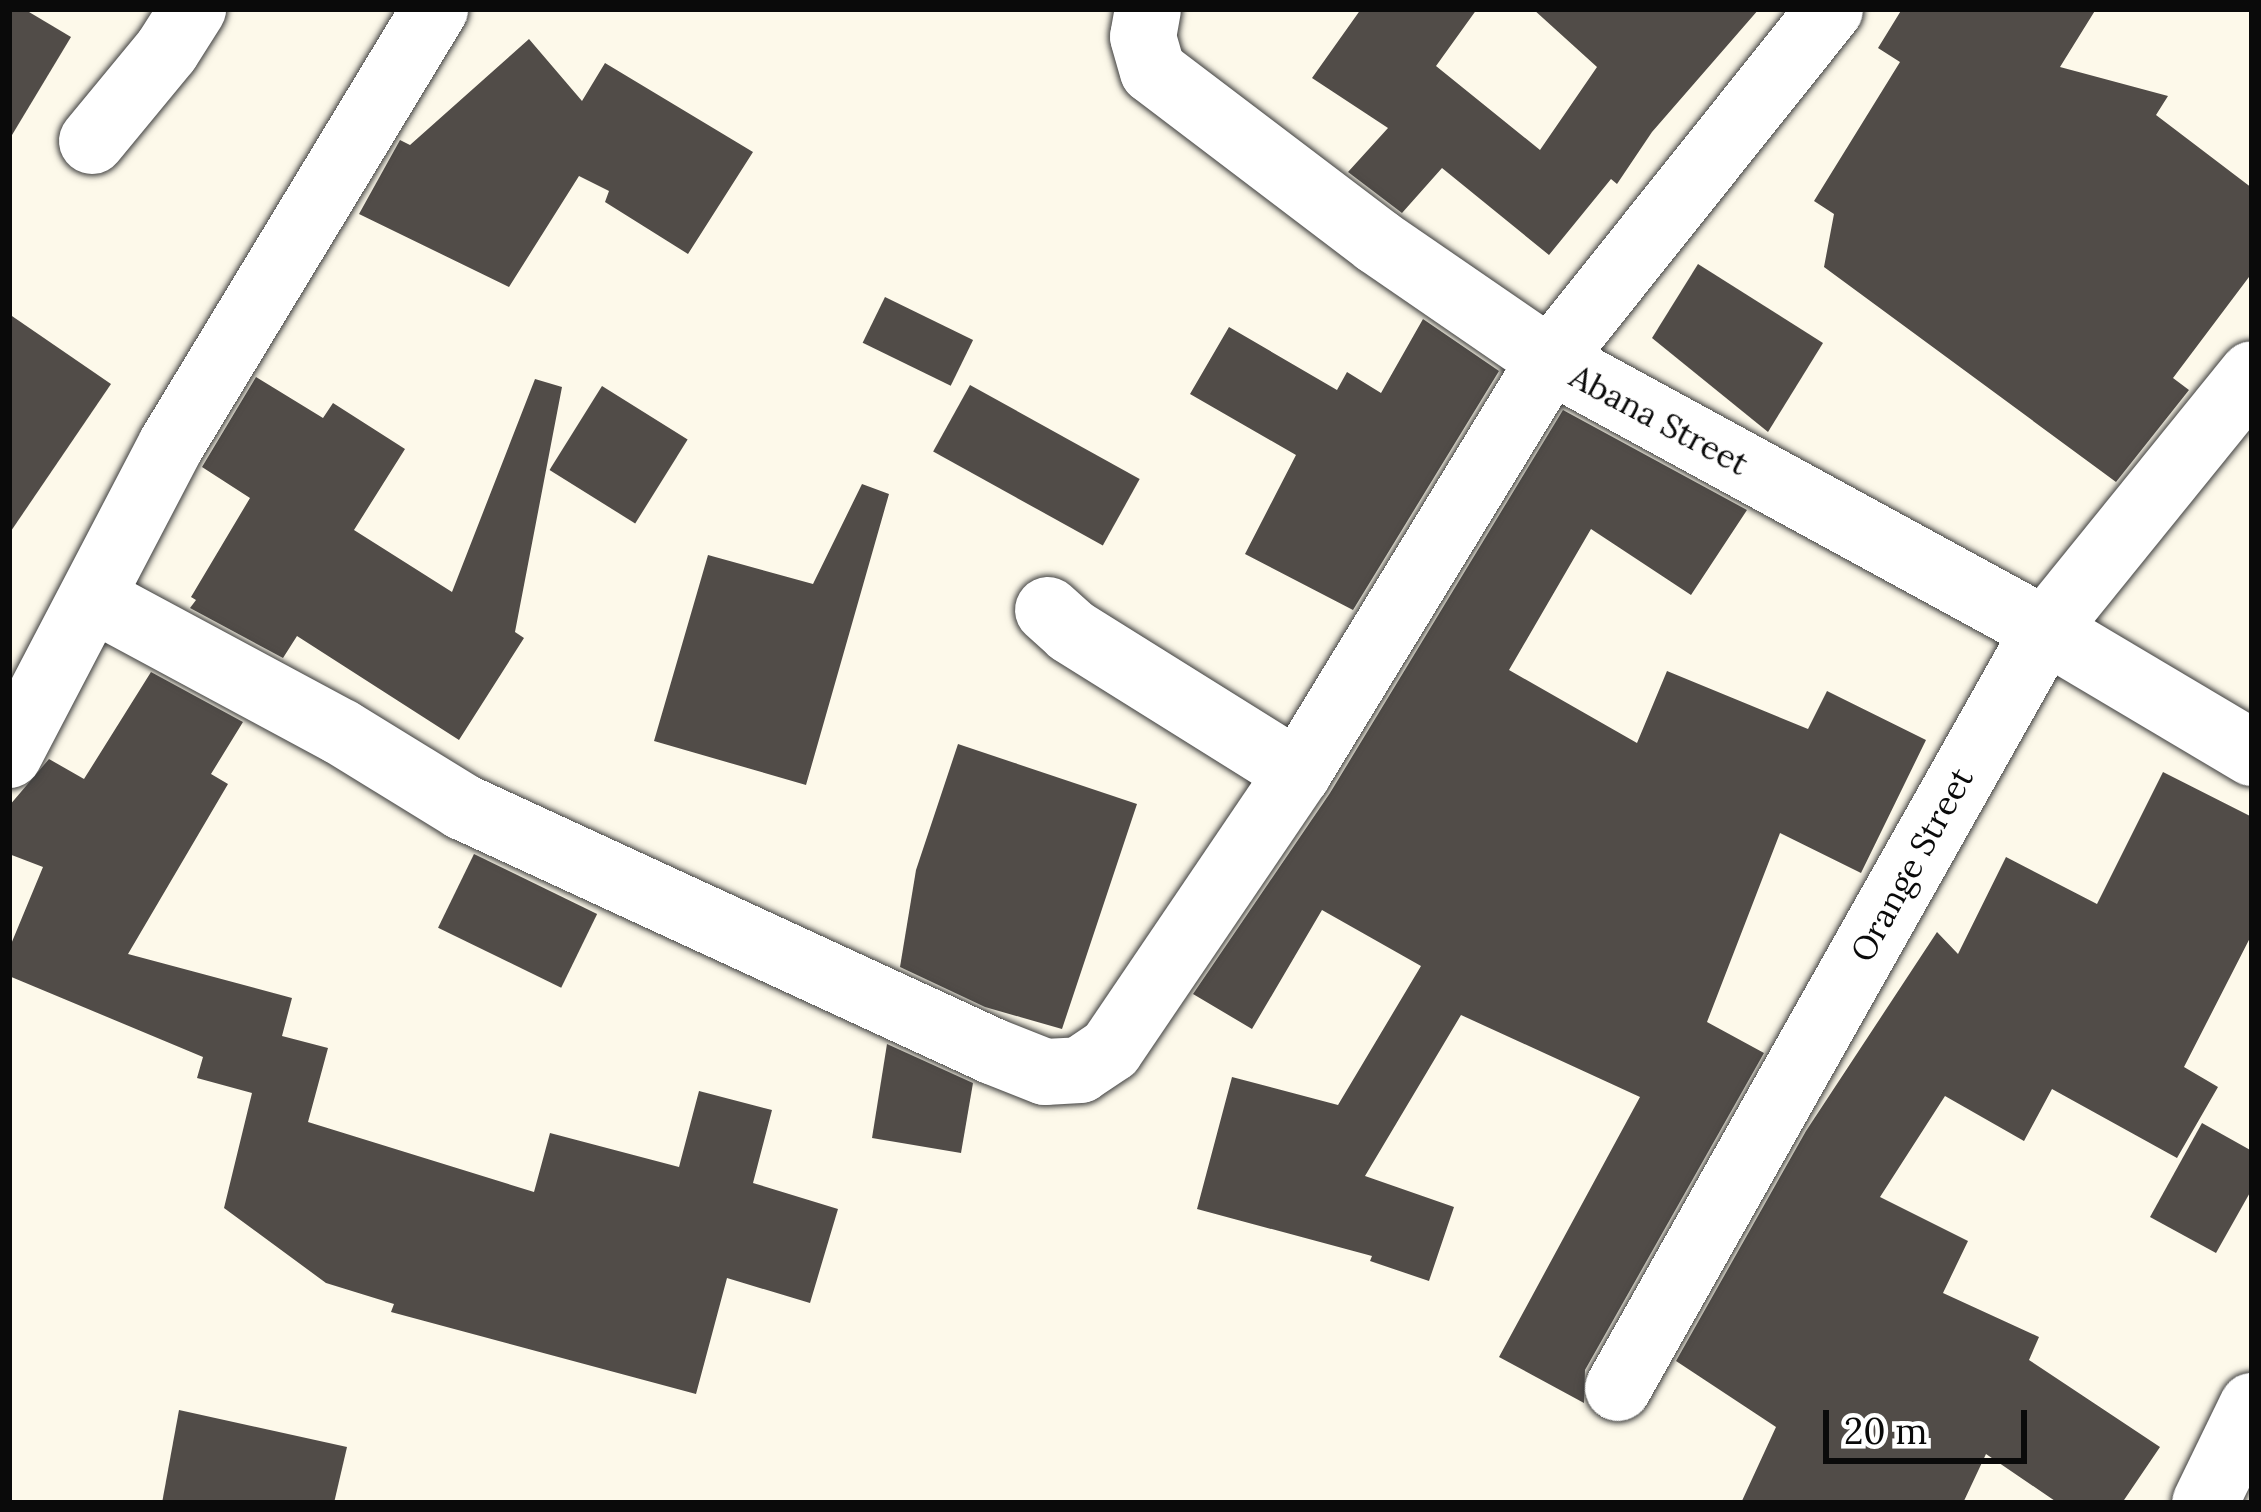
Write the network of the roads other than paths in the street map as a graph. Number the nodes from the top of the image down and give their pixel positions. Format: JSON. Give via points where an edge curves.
{"nodes":[{"id":1,"x":193,"y":9,"type":"edge"},
{"id":2,"x":436,"y":9,"type":"edge"},
{"id":3,"x":1148,"y":9,"type":"edge"},
{"id":4,"x":1830,"y":9,"type":"edge"},
{"id":5,"x":92,"y":141,"type":"dead end"},
{"id":6,"x":1550,"y":360,"type":"junction"},
{"id":7,"x":2252,"y":374,"type":"edge"},
{"id":8,"x":92,"y":598,"type":"junction"},
{"id":9,"x":1048,"y":610,"type":"dead end"},
{"id":10,"x":2045,"y":630,"type":"junction"},
{"id":11,"x":2252,"y":753,"type":"edge"},
{"id":12,"x":9,"y":755,"type":"edge"},
{"id":13,"x":1298,"y":773,"type":"junction"},
{"id":14,"x":1618,"y":1388,"type":"dead end"},
{"id":15,"x":2252,"y":1406,"type":"edge"},
{"id":16,"x":2223,"y":1496,"type":"edge"}],
"edges":[{"from":1,"to":5,"type":"street"},
{"from":2,"to":8,"type":"street","via":[[171,445]]},
{"from":3,"to":6,"type":"street","name":"Abana Street","via":[[1142,37],[1153,71]]},
{"from":4,"to":6,"type":"street"},
{"from":6,"to":10,"type":"street","name":"Abana Street"},
{"from":6,"to":13,"type":"street"},
{"from":7,"to":10,"type":"street","name":"Orange Street"},
{"from":8,"to":12,"type":"street"},
{"from":8,"to":13,"type":"street","via":[[463,807],[1045,1072],[1080,1070],[1111,1049]]},
{"from":9,"to":13,"type":"street"},
{"from":10,"to":11,"type":"street","name":"Abana Street"},
{"from":10,"to":14,"type":"street","name":"Orange Street"},
{"from":15,"to":16,"type":"street"}]}
